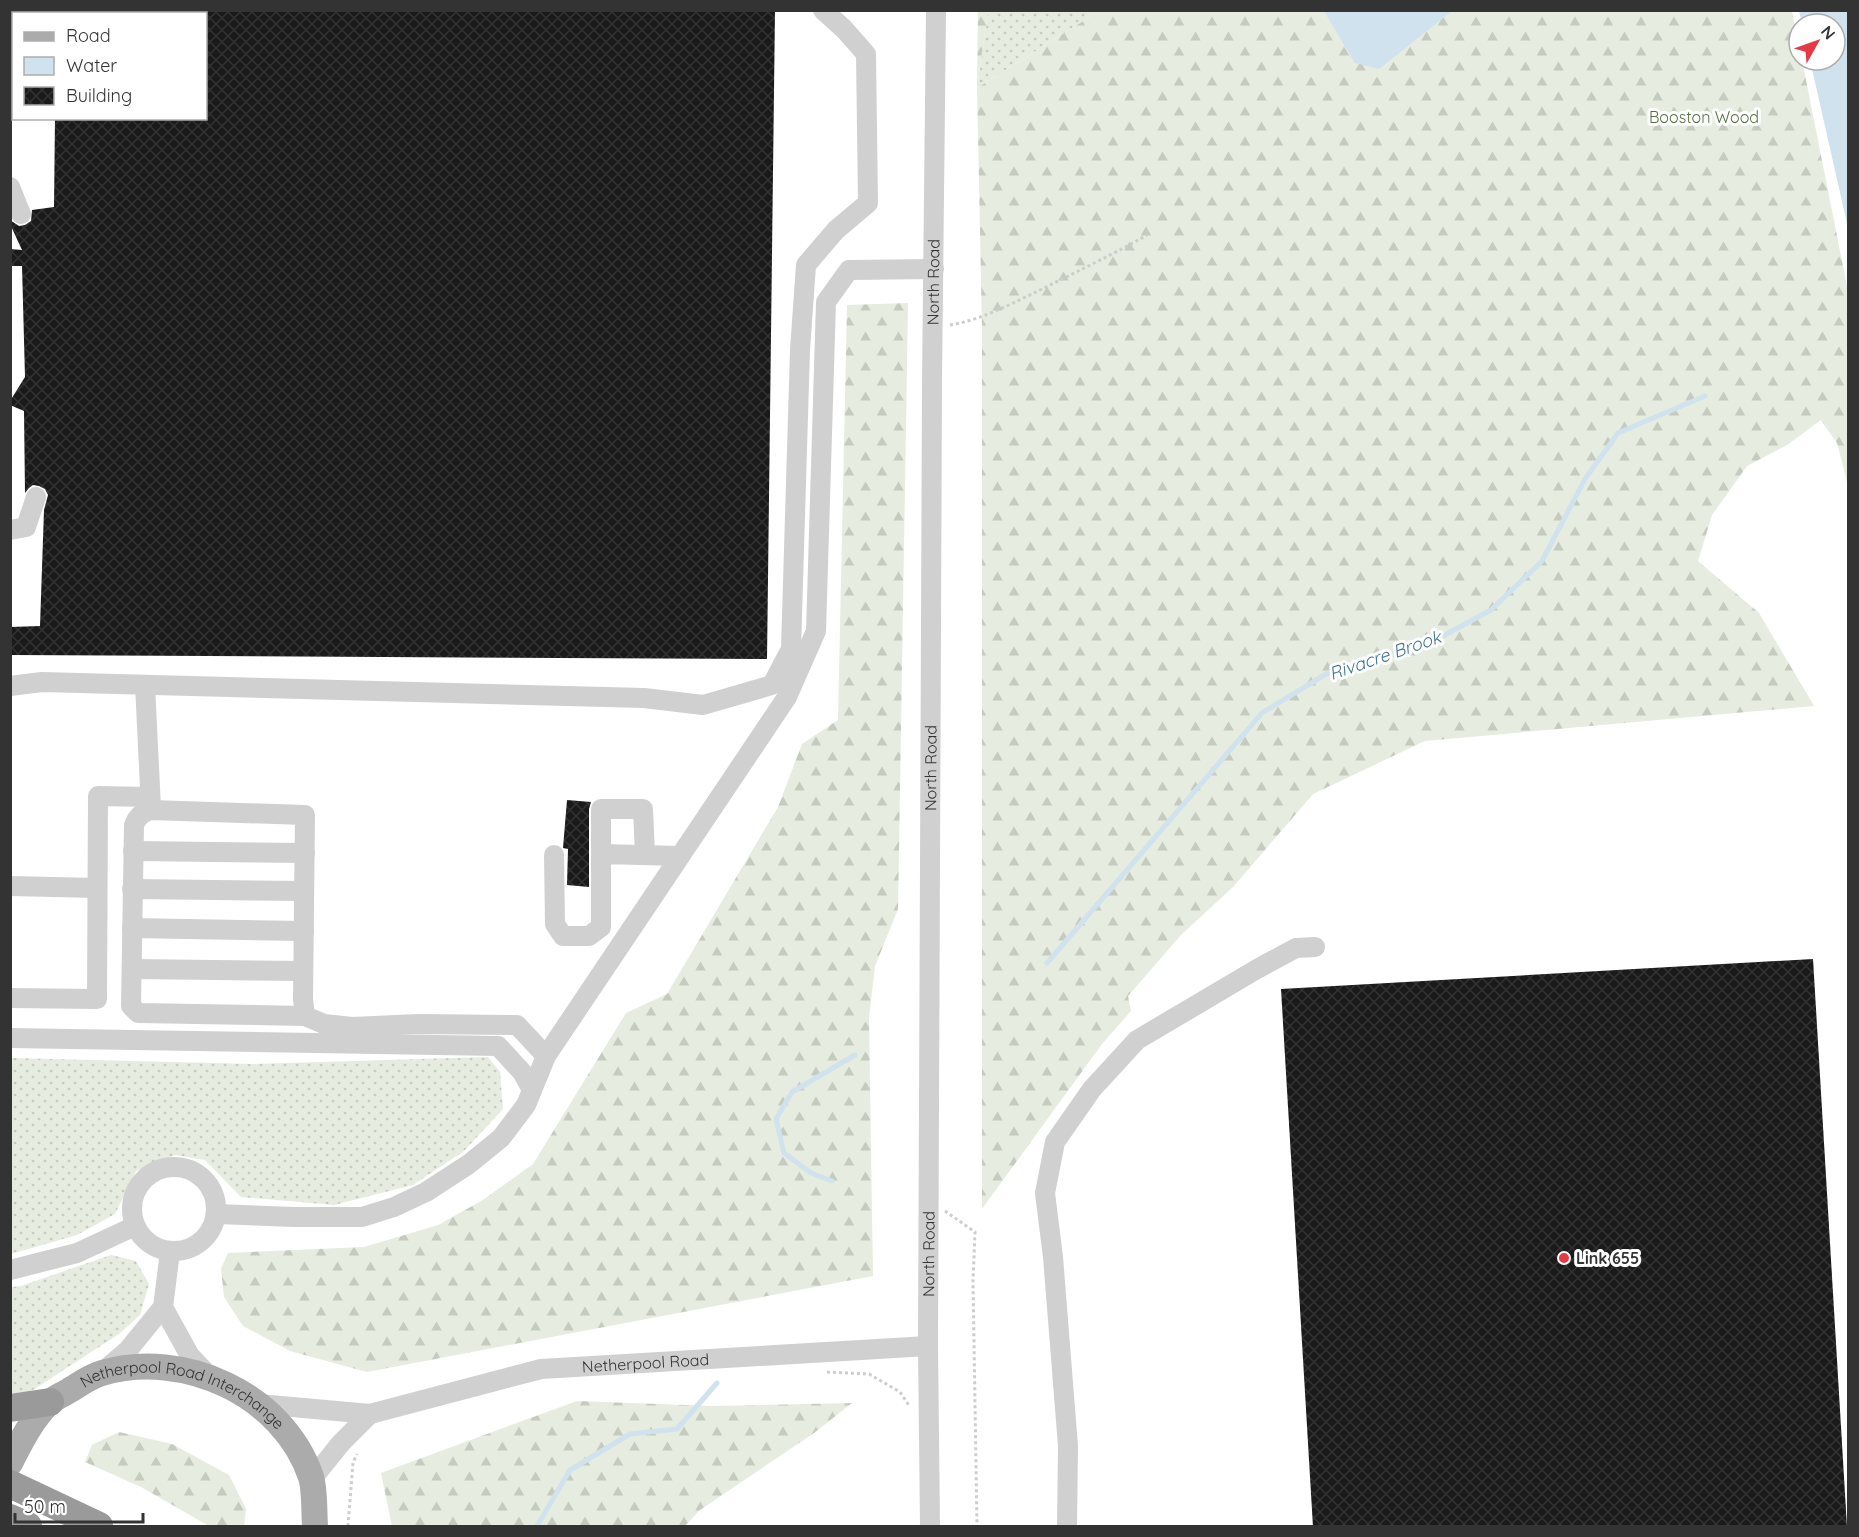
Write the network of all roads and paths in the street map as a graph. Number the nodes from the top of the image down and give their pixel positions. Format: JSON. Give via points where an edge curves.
{"nodes":[{"id":1,"x":823,"y":10,"type":"edge"},
{"id":2,"x":936,"y":10,"type":"edge"},
{"id":3,"x":10,"y":187,"type":"edge"},
{"id":4,"x":21,"y":214,"type":"dead end"},
{"id":5,"x":1147,"y":235,"type":"dead end"},
{"id":6,"x":934,"y":269,"type":"junction"},
{"id":7,"x":933,"y":328,"type":"junction"},
{"id":8,"x":36,"y":497,"type":"dead end"},
{"id":9,"x":10,"y":530,"type":"edge"},
{"id":10,"x":145,"y":685,"type":"junction"},
{"id":11,"x":10,"y":686,"type":"edge"},
{"id":12,"x":151,"y":804,"type":"junction"},
{"id":13,"x":133,"y":851,"type":"junction"},
{"id":14,"x":304,"y":853,"type":"junction"},
{"id":15,"x":601,"y":854,"type":"junction"},
{"id":16,"x":554,"y":855,"type":"dead end"},
{"id":17,"x":645,"y":855,"type":"junction"},
{"id":18,"x":680,"y":856,"type":"junction"},
{"id":19,"x":10,"y":886,"type":"edge"},
{"id":20,"x":97,"y":888,"type":"junction"},
{"id":21,"x":132,"y":889,"type":"junction"},
{"id":22,"x":304,"y":891,"type":"junction"},
{"id":23,"x":132,"y":928,"type":"junction"},
{"id":24,"x":304,"y":931,"type":"junction"},
{"id":25,"x":1315,"y":947,"type":"dead end"},
{"id":26,"x":132,"y":969,"type":"junction"},
{"id":27,"x":303,"y":971,"type":"junction"},
{"id":28,"x":10,"y":998,"type":"edge"},
{"id":29,"x":305,"y":1016,"type":"junction"},
{"id":30,"x":10,"y":1038,"type":"edge"},
{"id":31,"x":546,"y":1056,"type":"junction"},
{"id":32,"x":532,"y":1090,"type":"junction"},
{"id":33,"x":929,"y":1199,"type":"junction"},
{"id":34,"x":217,"y":1214,"type":"junction"},
{"id":35,"x":135,"y":1226,"type":"junction"},
{"id":36,"x":171,"y":1252,"type":"junction"},
{"id":37,"x":10,"y":1270,"type":"edge"},
{"id":38,"x":163,"y":1307,"type":"junction"},
{"id":39,"x":928,"y":1346,"type":"junction"},
{"id":40,"x":822,"y":1371,"type":"dead end"},
{"id":41,"x":101,"y":1373,"type":"junction"},
{"id":42,"x":210,"y":1377,"type":"junction"},
{"id":43,"x":50,"y":1402,"type":"junction"},
{"id":44,"x":259,"y":1404,"type":"junction"},
{"id":45,"x":10,"y":1407,"type":"edge"},
{"id":46,"x":911,"y":1408,"type":"dead end"},
{"id":47,"x":370,"y":1414,"type":"junction"},
{"id":48,"x":357,"y":1454,"type":"dead end"},
{"id":49,"x":10,"y":1463,"type":"edge"},
{"id":50,"x":312,"y":1479,"type":"junction"},
{"id":51,"x":10,"y":1484,"type":"edge"},
{"id":52,"x":10,"y":1518,"type":"edge"},
{"id":53,"x":315,"y":1526,"type":"edge"},
{"id":54,"x":28,"y":1527,"type":"edge"},
{"id":55,"x":99,"y":1527,"type":"edge"},
{"id":56,"x":348,"y":1527,"type":"edge"},
{"id":57,"x":930,"y":1527,"type":"edge"},
{"id":58,"x":977,"y":1527,"type":"edge"},
{"id":59,"x":1067,"y":1527,"type":"edge"}],
"edges":[{"from":1,"to":10,"type":"street","via":[[866,54],[868,203],[836,230],[806,265],[791,649],[772,684],[703,705],[644,698]]},
{"from":2,"to":6,"type":"street","name":"North Road"},
{"from":3,"to":4,"type":"street"},
{"from":5,"to":7,"type":"path","via":[[1008,305],[963,323]]},
{"from":6,"to":7,"type":"street","name":"North Road"},
{"from":6,"to":18,"type":"street","via":[[849,270],[826,302],[816,632],[787,697]]},
{"from":7,"to":33,"type":"street","name":"North Road"},
{"from":8,"to":9,"type":"street","via":[[26,527]]},
{"from":10,"to":11,"type":"street","via":[[42,682]]},
{"from":10,"to":12,"type":"street"},
{"from":12,"to":13,"type":"street","via":[[134,825]]},
{"from":12,"to":14,"type":"street","via":[[305,815]]},
{"from":12,"to":20,"type":"street","via":[[98,796]]},
{"from":13,"to":14,"type":"street"},
{"from":13,"to":21,"type":"street"},
{"from":14,"to":22,"type":"street"},
{"from":15,"to":16,"type":"street","via":[[601,927],[589,936],[563,936],[555,924]]},
{"from":15,"to":17,"type":"street"},
{"from":15,"to":17,"type":"street","via":[[600,809],[643,808]]},
{"from":17,"to":18,"type":"street"},
{"from":18,"to":31,"type":"street"},
{"from":19,"to":20,"type":"street"},
{"from":20,"to":28,"type":"street","via":[[97,999]]},
{"from":21,"to":22,"type":"street"},
{"from":21,"to":23,"type":"street"},
{"from":22,"to":24,"type":"street"},
{"from":23,"to":24,"type":"street"},
{"from":23,"to":26,"type":"street"},
{"from":24,"to":27,"type":"street"},
{"from":25,"to":59,"type":"street","via":[[1296,948],[1137,1040],[1092,1089],[1055,1142],[1045,1193],[1068,1446]]},
{"from":26,"to":27,"type":"street"},
{"from":26,"to":29,"type":"street","via":[[131,1006],[138,1013]]},
{"from":27,"to":29,"type":"street"},
{"from":29,"to":31,"type":"street","via":[[324,1024],[352,1027],[517,1025]]},
{"from":30,"to":32,"type":"street","via":[[498,1046],[522,1072]]},
{"from":31,"to":32,"type":"street"},
{"from":32,"to":34,"type":"street","via":[[526,1105],[501,1138],[469,1164],[394,1208],[362,1217]]},
{"from":33,"to":39,"type":"street","name":"North Road"},
{"from":33,"to":58,"type":"path","via":[[975,1232]]},
{"from":34,"to":35,"type":"street","via":[[211,1187],[202,1176],[175,1166],[161,1168],[148,1175],[133,1198]]},
{"from":34,"to":36,"type":"street","via":[[206,1238],[184,1251]]},
{"from":35,"to":36,"type":"street","via":[[150,1244]]},
{"from":35,"to":37,"type":"street","via":[[77,1252]]},
{"from":36,"to":38,"type":"street"},
{"from":38,"to":41,"type":"street","via":[[128,1350]]},
{"from":38,"to":42,"type":"street","via":[[190,1356]]},
{"from":39,"to":47,"type":"street","name":"Netherpool Road","via":[[541,1369]]},
{"from":39,"to":57,"type":"street","name":"North Road"},
{"from":40,"to":46,"type":"path","via":[[869,1374],[900,1392]]},
{"from":41,"to":42,"type":"main road","name":"Netherpool Road Interchange","via":[[168,1367]]},
{"from":41,"to":43,"type":"main road","name":"Netherpool Road Interchange"},
{"from":42,"to":44,"type":"main road","name":"Netherpool Road Interchange"},
{"from":43,"to":45,"type":"highway"},
{"from":43,"to":49,"type":"main road","name":"Netherpool Road Interchange"},
{"from":44,"to":47,"type":"street","name":"Netherpool Road"},
{"from":44,"to":50,"type":"main road","name":"Netherpool Road Interchange","via":[[301,1453]]},
{"from":47,"to":50,"type":"street"},
{"from":48,"to":56,"type":"path"},
{"from":50,"to":53,"type":"main road","name":"Netherpool Road Interchange"},
{"from":51,"to":55,"type":"highway"},
{"from":52,"to":54,"type":"highway"}]}
